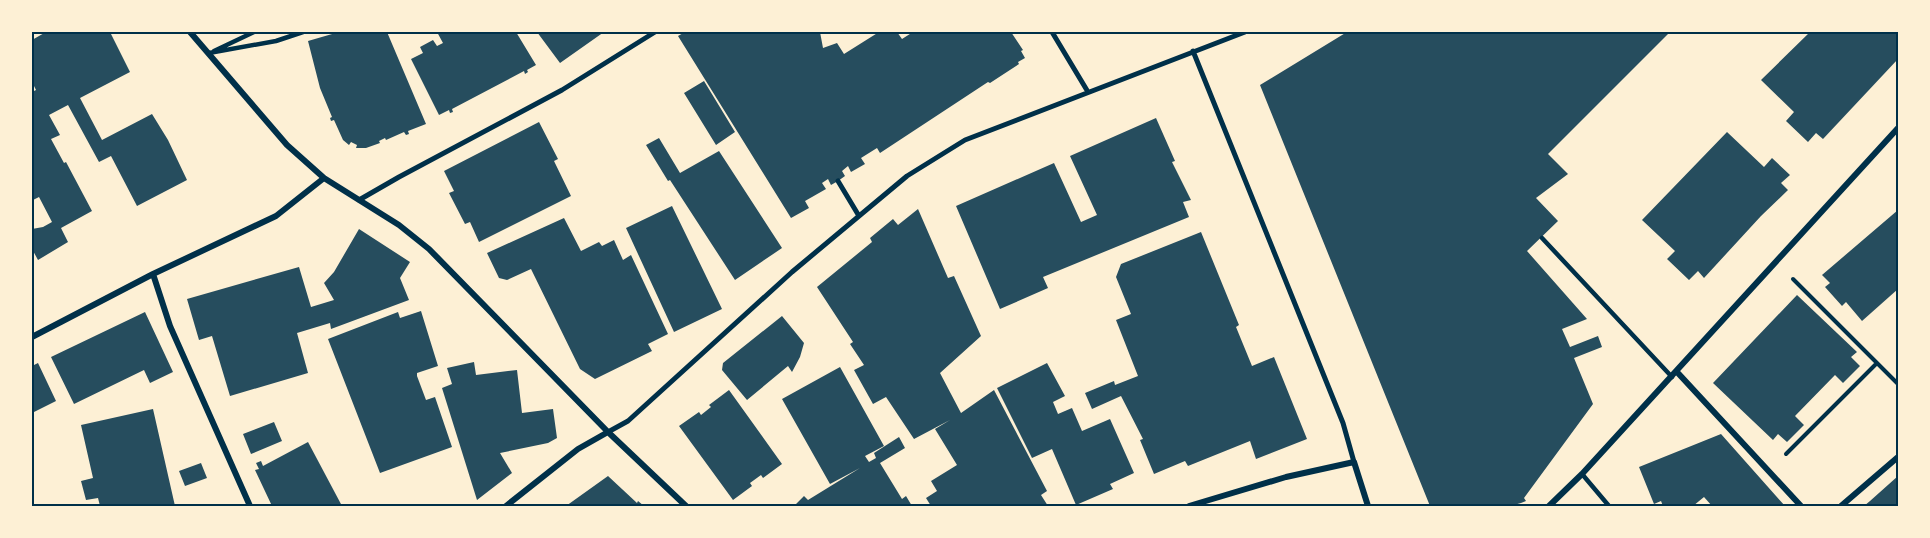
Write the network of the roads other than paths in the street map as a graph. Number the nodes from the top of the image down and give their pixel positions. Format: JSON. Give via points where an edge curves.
{"nodes":[{"id":1,"x":190,"y":32,"type":"edge"},
{"id":2,"x":254,"y":32,"type":"edge"},
{"id":3,"x":303,"y":32,"type":"edge"},
{"id":4,"x":655,"y":32,"type":"edge"},
{"id":5,"x":1052,"y":32,"type":"edge"},
{"id":6,"x":1245,"y":32,"type":"edge"},
{"id":7,"x":1192,"y":51,"type":"junction"},
{"id":8,"x":209,"y":53,"type":"junction"},
{"id":9,"x":1088,"y":92,"type":"junction"},
{"id":10,"x":1899,"y":128,"type":"edge"},
{"id":11,"x":324,"y":178,"type":"junction"},
{"id":12,"x":838,"y":181,"type":"dead end"},
{"id":13,"x":359,"y":200,"type":"junction"},
{"id":14,"x":859,"y":216,"type":"junction"},
{"id":15,"x":1542,"y":238,"type":"dead end"},
{"id":16,"x":153,"y":274,"type":"junction"},
{"id":17,"x":32,"y":337,"type":"edge"},
{"id":18,"x":1674,"y":375,"type":"junction"},
{"id":19,"x":608,"y":432,"type":"junction"},
{"id":20,"x":1899,"y":458,"type":"edge"},
{"id":21,"x":1354,"y":462,"type":"junction"},
{"id":22,"x":1582,"y":474,"type":"junction"},
{"id":23,"x":250,"y":507,"type":"edge"},
{"id":24,"x":506,"y":507,"type":"edge"},
{"id":25,"x":686,"y":507,"type":"edge"},
{"id":26,"x":1189,"y":507,"type":"edge"},
{"id":27,"x":1368,"y":507,"type":"edge"},
{"id":28,"x":1549,"y":507,"type":"edge"},
{"id":29,"x":1609,"y":507,"type":"edge"},
{"id":30,"x":1801,"y":507,"type":"edge"},
{"id":31,"x":1841,"y":507,"type":"edge"}],
"edges":[{"from":1,"to":8,"type":"street"},
{"from":2,"to":8,"type":"lane"},
{"from":3,"to":8,"type":"lane"},
{"from":4,"to":13,"type":"street","via":[[562,90]]},
{"from":5,"to":9,"type":"street"},
{"from":6,"to":7,"type":"street"},
{"from":7,"to":9,"type":"street"},
{"from":7,"to":21,"type":"street","via":[[1343,423]]},
{"from":8,"to":11,"type":"street","via":[[287,146]]},
{"from":9,"to":14,"type":"street","via":[[965,140],[907,176]]},
{"from":10,"to":18,"type":"street"},
{"from":11,"to":13,"type":"street"},
{"from":11,"to":16,"type":"street","via":[[276,216]]},
{"from":12,"to":14,"type":"street"},
{"from":13,"to":19,"type":"street","via":[[429,249]]},
{"from":14,"to":19,"type":"street","via":[[628,421]]},
{"from":15,"to":18,"type":"lane"},
{"from":16,"to":17,"type":"street"},
{"from":16,"to":23,"type":"street","via":[[170,326]]},
{"from":18,"to":22,"type":"street"},
{"from":18,"to":30,"type":"street"},
{"from":19,"to":24,"type":"street","via":[[578,449]]},
{"from":19,"to":25,"type":"street"},
{"from":20,"to":31,"type":"street"},
{"from":21,"to":26,"type":"street","via":[[1286,477]]},
{"from":21,"to":27,"type":"street"},
{"from":22,"to":28,"type":"street"},
{"from":22,"to":29,"type":"lane"}]}
